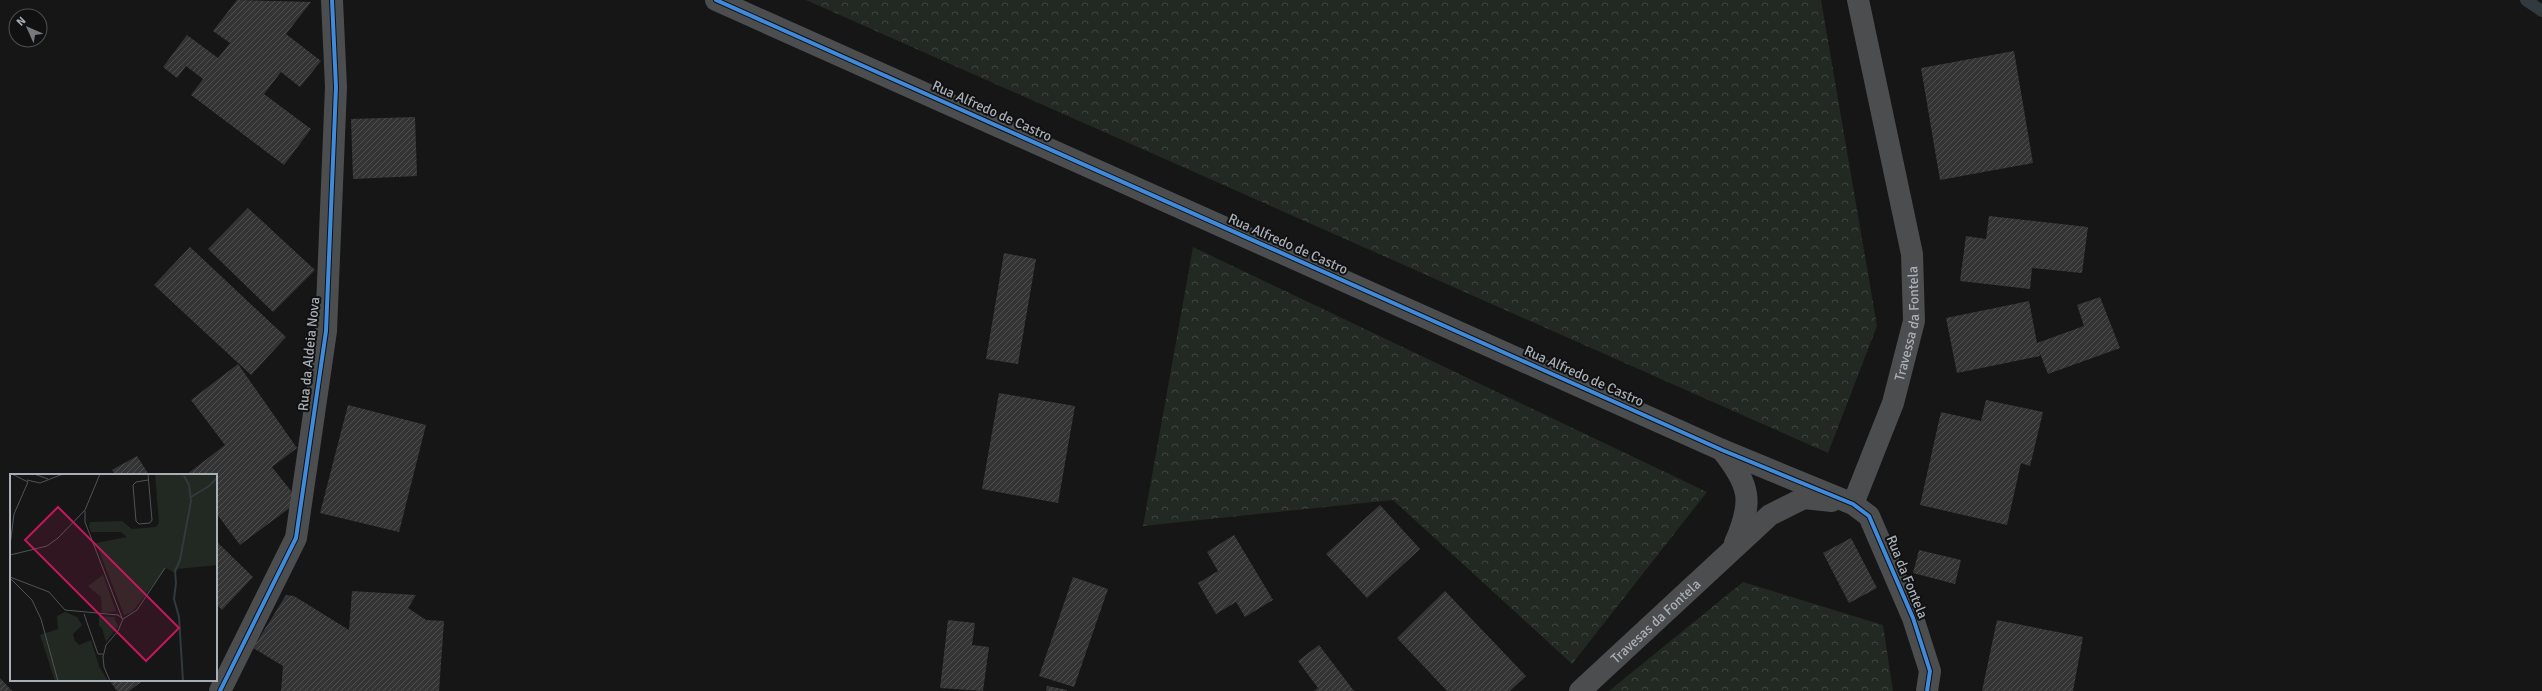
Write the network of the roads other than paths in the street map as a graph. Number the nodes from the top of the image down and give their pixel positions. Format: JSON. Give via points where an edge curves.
{"nodes":[{"id":1,"x":332,"y":0,"type":"edge"},
{"id":2,"x":716,"y":0,"type":"edge"},
{"id":3,"x":1858,"y":0,"type":"edge"},
{"id":4,"x":1722,"y":450,"type":"junction"},
{"id":5,"x":1853,"y":504,"type":"junction"},
{"id":6,"x":1731,"y":552,"type":"junction"},
{"id":7,"x":220,"y":691,"type":"edge"},
{"id":8,"x":1580,"y":691,"type":"edge"},
{"id":9,"x":1927,"y":691,"type":"edge"}],
"edges":[{"from":1,"to":7,"type":"street","name":"Rua da Aldeia Nova","via":[[336,87],[326,331],[296,538]]},
{"from":2,"to":4,"type":"street","name":"Rua Alfredo de Castro"},
{"from":3,"to":5,"type":"street","name":"Travessa da Fontela","via":[[1912,254],[1914,321],[1893,403]]},
{"from":4,"to":5,"type":"street","name":"Rua Alfredo de Castro"},
{"from":4,"to":6,"type":"street","name":"Rua Alfredo de Castro","via":[[1738,470],[1747,499],[1746,518]]},
{"from":5,"to":6,"type":"street","via":[[1804,498],[1770,515]]},
{"from":5,"to":9,"type":"street","name":"Rua da Fontela","via":[[1870,516],[1913,618],[1930,671]]},
{"from":6,"to":8,"type":"street","name":"Travesas da Fontela"}]}
